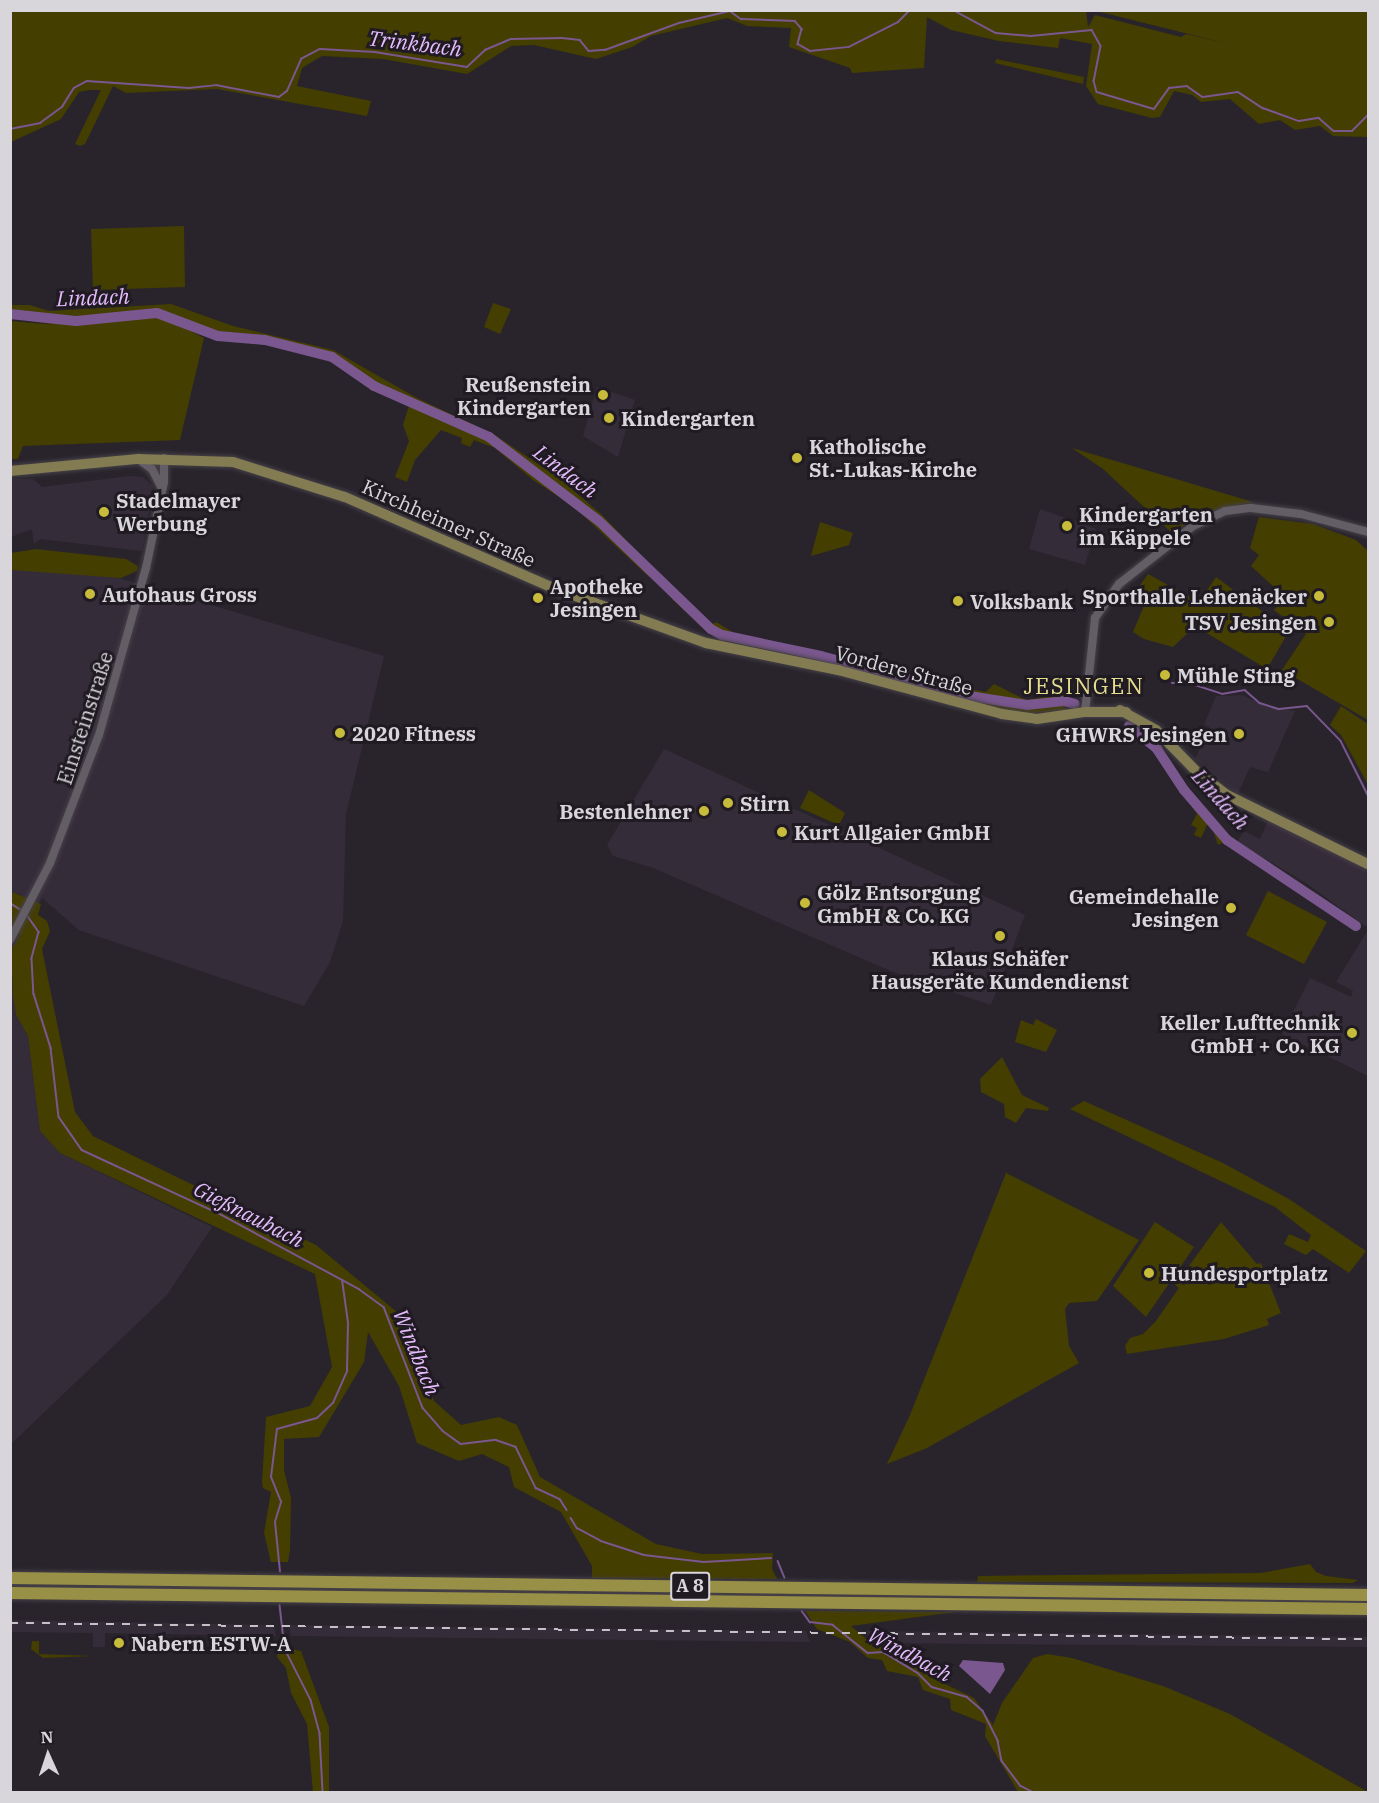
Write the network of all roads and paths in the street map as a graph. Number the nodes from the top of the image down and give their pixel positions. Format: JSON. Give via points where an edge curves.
{"nodes":[{"id":1,"x":138,"y":459,"type":"junction"},
{"id":2,"x":164,"y":459,"type":"junction"},
{"id":3,"x":10,"y":471,"type":"edge"},
{"id":4,"x":161,"y":496,"type":"junction"},
{"id":5,"x":1368,"y":532,"type":"edge"},
{"id":6,"x":714,"y":644,"type":"joint"},
{"id":7,"x":1085,"y":711,"type":"junction"},
{"id":8,"x":1368,"y":864,"type":"edge"},
{"id":9,"x":10,"y":940,"type":"edge"},
{"id":10,"x":10,"y":1578,"type":"edge"},
{"id":11,"x":10,"y":1593,"type":"edge"},
{"id":12,"x":1368,"y":1595,"type":"edge"},
{"id":13,"x":1368,"y":1610,"type":"edge"}],
"edges":[{"from":1,"to":2,"type":"main road","name":"Kirchheimer Straße"},
{"from":1,"to":3,"type":"main road","name":"Kirchheimer Straße"},
{"from":1,"to":4,"type":"street","via":[[159,479]]},
{"from":2,"to":4,"type":"street","name":"Einsteinstraße"},
{"from":2,"to":6,"type":"main road","name":"Kirchheimer Straße","via":[[233,462],[345,497],[553,588]]},
{"from":4,"to":9,"type":"street","name":"Einsteinstraße","via":[[129,636],[99,735],[29,906]]},
{"from":5,"to":7,"type":"street","via":[[1283,511],[1251,508],[1225,511],[1171,540],[1119,584],[1095,618]]},
{"from":6,"to":7,"type":"main road","name":"Vordere Straße","via":[[838,670],[1002,714],[1037,719]]},
{"from":7,"to":8,"type":"main road","name":"Vordere Straße","via":[[1100,707],[1126,712],[1156,730],[1207,781],[1228,796]]},
{"from":10,"to":12,"type":"highway","number":"A 8"},
{"from":11,"to":13,"type":"highway","number":"A 8"}]}
